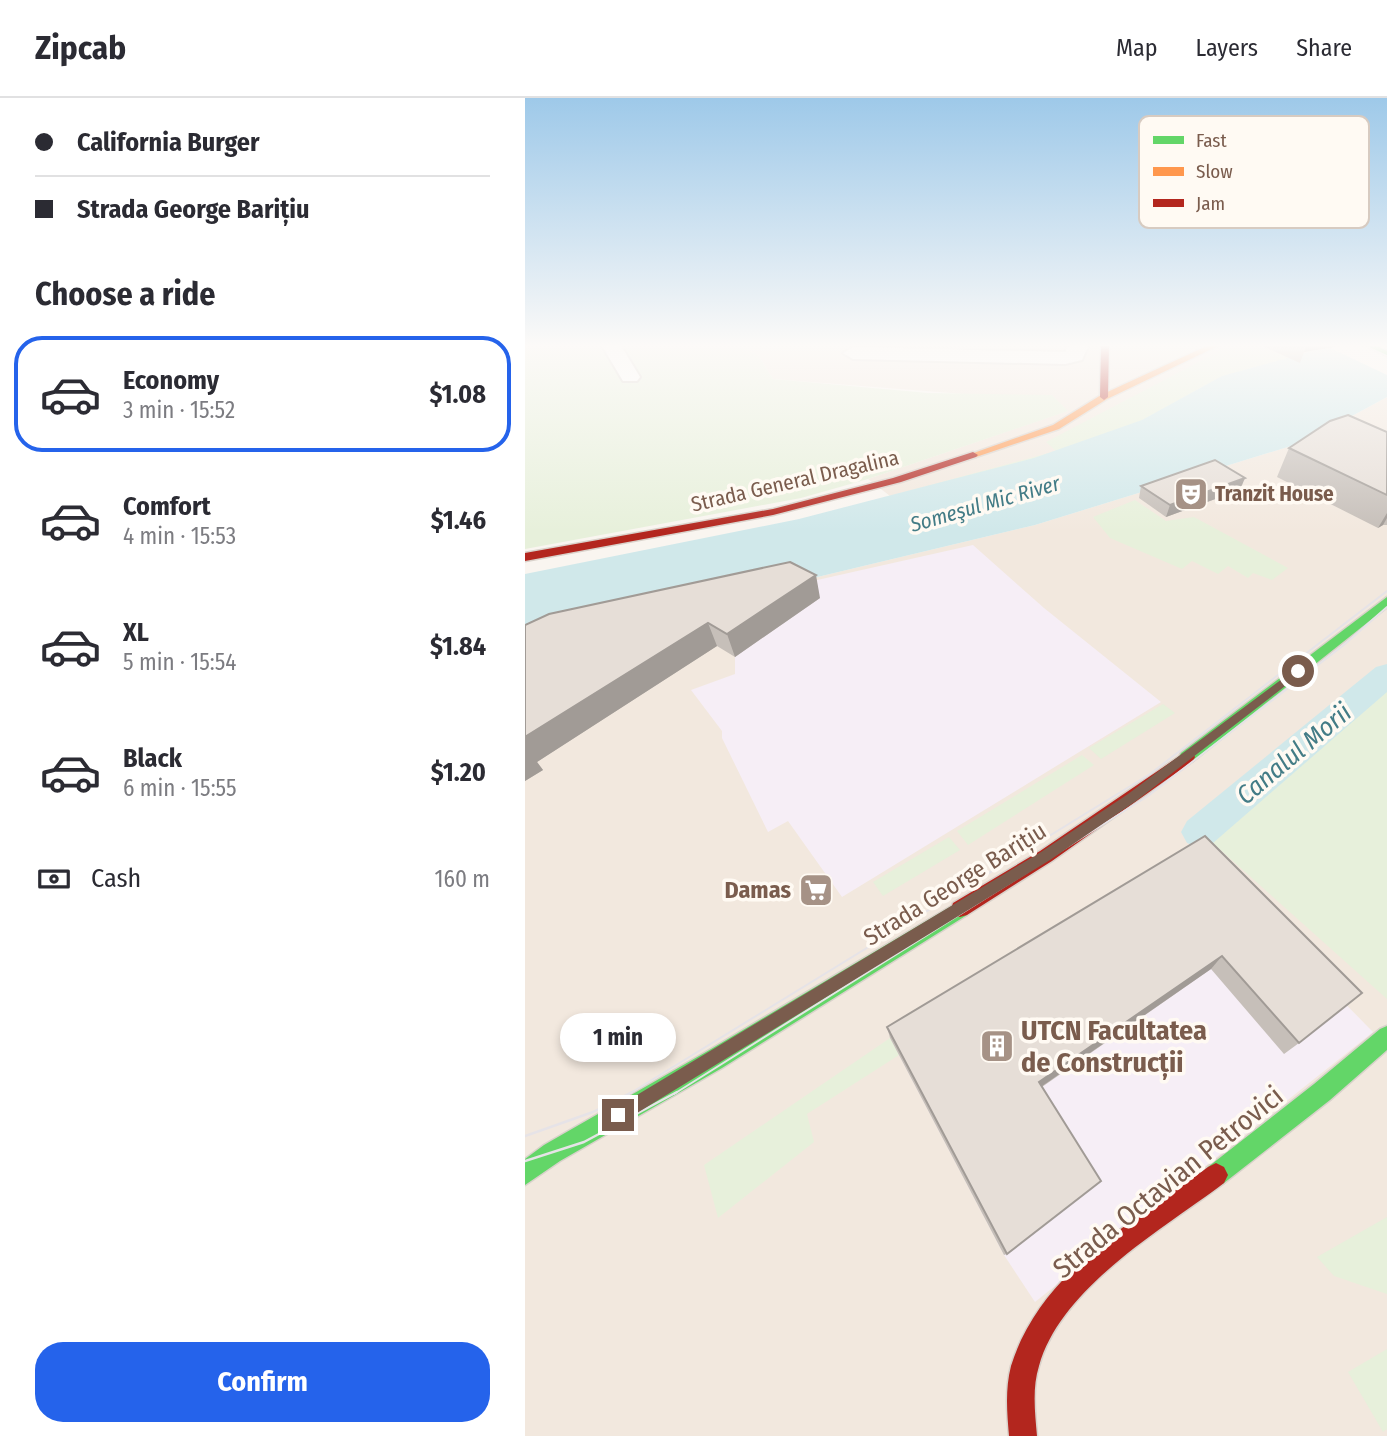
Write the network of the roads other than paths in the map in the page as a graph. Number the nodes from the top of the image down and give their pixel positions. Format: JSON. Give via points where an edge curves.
{"nodes":[{"id":1,"x":1091,"y":406,"type":"edge"},
{"id":2,"x":525,"y":557,"type":"edge"},
{"id":3,"x":1387,"y":600,"type":"edge"},
{"id":4,"x":1387,"y":1036,"type":"edge"},
{"id":5,"x":525,"y":1173,"type":"edge"},
{"id":6,"x":1023,"y":1436,"type":"edge"}],
"edges":[{"from":1,"to":2,"type":"street","name":"Strada General Dragalina","via":[[1034,435],[856,492],[773,512]]},
{"from":3,"to":5,"type":"street","name":"Strada George Barițiu","via":[[1202,746],[1046,856]]},
{"from":4,"to":6,"type":"street","name":"Strada Octavian Petrovici","via":[[1345,1075],[1122,1247],[1063,1299],[1033,1340],[1019,1387]]}]}
